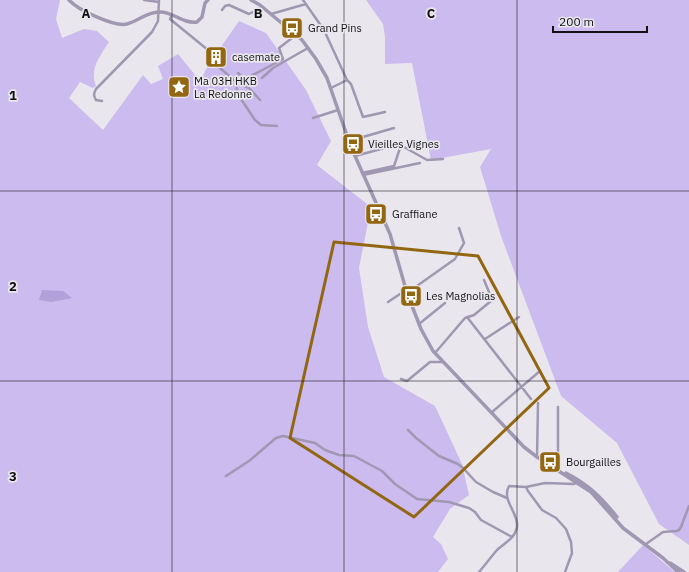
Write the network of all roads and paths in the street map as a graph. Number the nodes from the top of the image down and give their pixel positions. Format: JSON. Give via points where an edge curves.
{"nodes":[{"id":1,"x":69,"y":0,"type":"edge"},
{"id":2,"x":144,"y":0,"type":"edge"},
{"id":3,"x":208,"y":0,"type":"edge"},
{"id":4,"x":251,"y":0,"type":"edge"},
{"id":5,"x":303,"y":0,"type":"edge"},
{"id":6,"x":159,"y":1,"type":"edge"},
{"id":7,"x":306,"y":4,"type":"junction"},
{"id":8,"x":263,"y":7,"type":"junction"},
{"id":9,"x":222,"y":10,"type":"dead end"},
{"id":10,"x":158,"y":12,"type":"junction"},
{"id":11,"x":172,"y":14,"type":"junction"},
{"id":12,"x":271,"y":14,"type":"junction"},
{"id":13,"x":296,"y":35,"type":"junction"},
{"id":14,"x":308,"y":47,"type":"junction"},
{"id":15,"x":238,"y":73,"type":"dead end"},
{"id":16,"x":262,"y":78,"type":"dead end"},
{"id":17,"x":348,"y":80,"type":"junction"},
{"id":18,"x":236,"y":82,"type":"junction"},
{"id":19,"x":331,"y":88,"type":"junction"},
{"id":20,"x":260,"y":100,"type":"dead end"},
{"id":21,"x":102,"y":101,"type":"dead end"},
{"id":22,"x":338,"y":110,"type":"junction"},
{"id":23,"x":384,"y":112,"type":"dead end"},
{"id":24,"x":313,"y":118,"type":"dead end"},
{"id":25,"x":277,"y":126,"type":"dead end"},
{"id":26,"x":394,"y":128,"type":"dead end"},
{"id":27,"x":349,"y":141,"type":"junction"},
{"id":28,"x":396,"y":145,"type":"dead end"},
{"id":29,"x":354,"y":156,"type":"junction"},
{"id":30,"x":443,"y":159,"type":"dead end"},
{"id":31,"x":420,"y":163,"type":"dead end"},
{"id":32,"x":362,"y":174,"type":"junction"},
{"id":33,"x":459,"y":228,"type":"dead end"},
{"id":34,"x":484,"y":280,"type":"dead end"},
{"id":35,"x":406,"y":291,"type":"junction"},
{"id":36,"x":388,"y":302,"type":"dead end"},
{"id":37,"x":445,"y":303,"type":"dead end"},
{"id":38,"x":467,"y":317,"type":"junction"},
{"id":39,"x":519,"y":317,"type":"dead end"},
{"id":40,"x":419,"y":324,"type":"junction"},
{"id":41,"x":485,"y":339,"type":"junction"},
{"id":42,"x":435,"y":353,"type":"junction"},
{"id":43,"x":443,"y":362,"type":"junction"},
{"id":44,"x":540,"y":371,"type":"dead end"},
{"id":45,"x":401,"y":379,"type":"dead end"},
{"id":46,"x":520,"y":387,"type":"junction"},
{"id":47,"x":531,"y":399,"type":"dead end"},
{"id":48,"x":538,"y":403,"type":"dead end"},
{"id":49,"x":558,"y":407,"type":"dead end"},
{"id":50,"x":491,"y":413,"type":"junction"},
{"id":51,"x":408,"y":430,"type":"dead end"},
{"id":52,"x":537,"y":457,"type":"junction"},
{"id":53,"x":559,"y":470,"type":"junction"},
{"id":54,"x":226,"y":476,"type":"dead end"},
{"id":55,"x":578,"y":481,"type":"junction"},
{"id":56,"x":526,"y":487,"type":"junction"},
{"id":57,"x":507,"y":498,"type":"junction"},
{"id":58,"x":689,"y":506,"type":"edge"},
{"id":59,"x":512,"y":537,"type":"junction"},
{"id":60,"x":646,"y":544,"type":"junction"},
{"id":61,"x":663,"y":558,"type":"junction"},
{"id":62,"x":479,"y":572,"type":"edge"},
{"id":63,"x":565,"y":572,"type":"edge"},
{"id":64,"x":678,"y":572,"type":"edge"},
{"id":65,"x":684,"y":572,"type":"edge"}],
"edges":[{"from":1,"to":10,"type":"street","via":[[109,22],[119,24]]},
{"from":2,"to":6,"type":"street"},
{"from":3,"to":11,"type":"street","via":[[202,17],[196,22],[183,20]]},
{"from":4,"to":8,"type":"street"},
{"from":5,"to":7,"type":"street"},
{"from":6,"to":10,"type":"street"},
{"from":7,"to":12,"type":"street"},
{"from":7,"to":17,"type":"street","via":[[324,30]]},
{"from":8,"to":9,"type":"street","via":[[249,14],[229,5]]},
{"from":8,"to":12,"type":"street"},
{"from":10,"to":11,"type":"street"},
{"from":10,"to":21,"type":"street","via":[[157,24],[152,32],[96,89],[96,100]]},
{"from":11,"to":18,"type":"street","via":[[170,19],[208,50],[220,68]]},
{"from":12,"to":13,"type":"street"},
{"from":13,"to":14,"type":"street"},
{"from":13,"to":15,"type":"street","via":[[279,48],[283,59],[244,79]]},
{"from":14,"to":16,"type":"street","via":[[272,68]]},
{"from":14,"to":19,"type":"street"},
{"from":17,"to":19,"type":"street"},
{"from":17,"to":23,"type":"street","via":[[362,117]]},
{"from":18,"to":20,"type":"street","via":[[249,88]]},
{"from":18,"to":25,"type":"street","via":[[237,93],[255,120],[261,125]]},
{"from":19,"to":22,"type":"street"},
{"from":22,"to":24,"type":"street"},
{"from":22,"to":27,"type":"street"},
{"from":26,"to":27,"type":"street"},
{"from":27,"to":29,"type":"street"},
{"from":28,"to":29,"type":"street"},
{"from":29,"to":32,"type":"street"},
{"from":30,"to":32,"type":"street","via":[[427,160],[404,147],[400,148],[394,166]]},
{"from":31,"to":32,"type":"street"},
{"from":32,"to":35,"type":"street","via":[[390,234]]},
{"from":33,"to":35,"type":"street","via":[[464,243],[455,259]]},
{"from":34,"to":38,"type":"street","via":[[491,301],[474,315]]},
{"from":35,"to":36,"type":"street"},
{"from":35,"to":40,"type":"street"},
{"from":37,"to":40,"type":"street"},
{"from":38,"to":41,"type":"street"},
{"from":38,"to":42,"type":"street"},
{"from":39,"to":41,"type":"street"},
{"from":40,"to":42,"type":"street"},
{"from":41,"to":46,"type":"street"},
{"from":42,"to":43,"type":"street"},
{"from":43,"to":45,"type":"street","via":[[430,362],[407,381]]},
{"from":43,"to":50,"type":"street"},
{"from":44,"to":46,"type":"street"},
{"from":46,"to":47,"type":"street"},
{"from":46,"to":50,"type":"street"},
{"from":48,"to":52,"type":"street"},
{"from":49,"to":53,"type":"street"},
{"from":50,"to":52,"type":"street"},
{"from":51,"to":57,"type":"street","via":[[439,456],[458,464],[476,482]]},
{"from":52,"to":53,"type":"street"},
{"from":53,"to":55,"type":"street"},
{"from":54,"to":59,"type":"street","via":[[276,438],[283,436],[315,443],[339,455],[354,456],[382,471],[395,484],[417,499],[450,502],[469,508],[481,520]]},
{"from":55,"to":56,"type":"street","via":[[574,484],[542,483]]},
{"from":55,"to":60,"type":"street","via":[[623,528]]},
{"from":56,"to":57,"type":"street","via":[[509,486]]},
{"from":56,"to":63,"type":"street","via":[[542,510],[556,518],[566,529],[572,553]]},
{"from":57,"to":59,"type":"street","via":[[517,522]]},
{"from":58,"to":60,"type":"street","via":[[679,530],[663,532]]},
{"from":59,"to":62,"type":"street"},
{"from":60,"to":61,"type":"street"},
{"from":61,"to":64,"type":"street"},
{"from":61,"to":65,"type":"street"}]}
